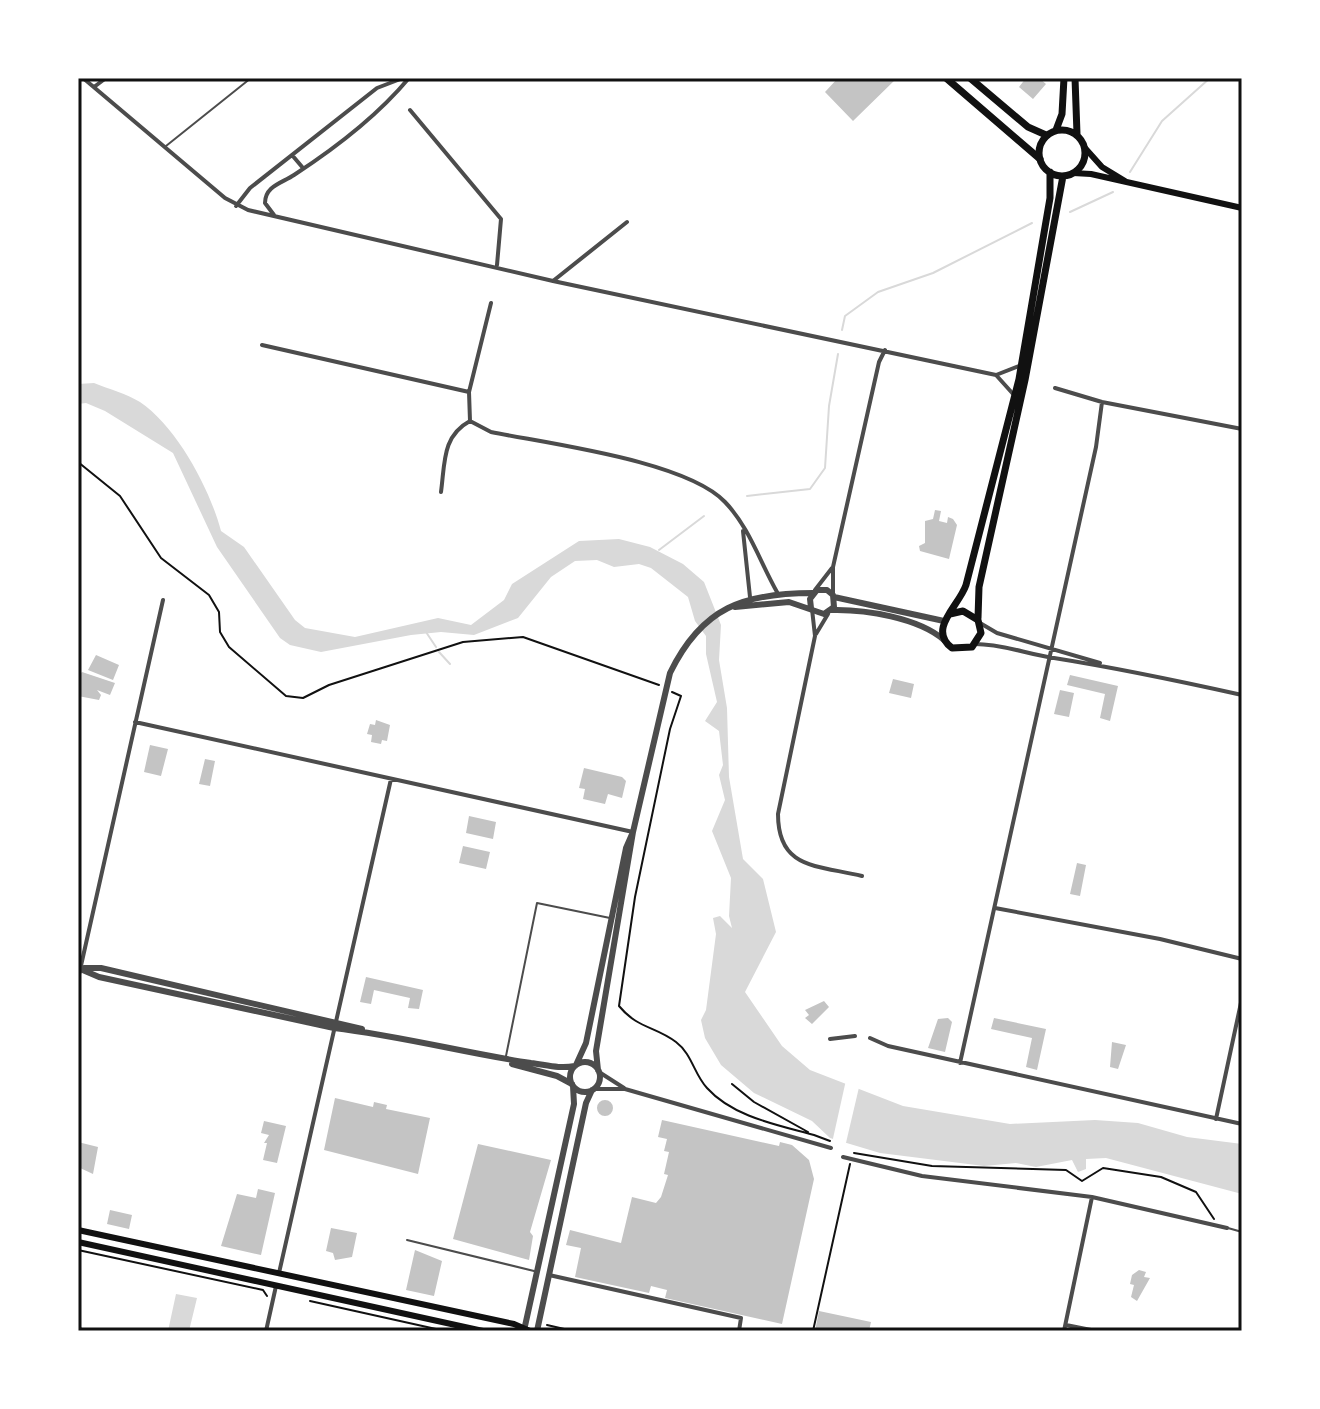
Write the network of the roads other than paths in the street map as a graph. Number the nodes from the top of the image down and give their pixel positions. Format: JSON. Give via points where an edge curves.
{"nodes":[{"id":1,"x":83,"y":78,"type":"edge"},
{"id":2,"x":106,"y":78,"type":"edge"},
{"id":3,"x":251,"y":78,"type":"edge"},
{"id":4,"x":403,"y":78,"type":"edge"},
{"id":5,"x":409,"y":78,"type":"edge"},
{"id":6,"x":946,"y":78,"type":"edge"},
{"id":7,"x":970,"y":78,"type":"edge"},
{"id":8,"x":1064,"y":78,"type":"edge"},
{"id":9,"x":1075,"y":78,"type":"edge"},
{"id":10,"x":94,"y":87,"type":"junction"},
{"id":11,"x":410,"y":110,"type":"dead end"},
{"id":12,"x":1056,"y":130,"type":"junction"},
{"id":13,"x":1077,"y":134,"type":"junction"},
{"id":14,"x":1046,"y":135,"type":"junction"},
{"id":15,"x":165,"y":147,"type":"junction"},
{"id":16,"x":1085,"y":148,"type":"junction"},
{"id":17,"x":292,"y":155,"type":"junction"},
{"id":18,"x":1040,"y":159,"type":"junction"},
{"id":19,"x":303,"y":168,"type":"junction"},
{"id":20,"x":1050,"y":172,"type":"junction"},
{"id":21,"x":1073,"y":173,"type":"junction"},
{"id":22,"x":1063,"y":176,"type":"junction"},
{"id":23,"x":1129,"y":184,"type":"junction"},
{"id":24,"x":236,"y":206,"type":"junction"},
{"id":25,"x":1242,"y":208,"type":"edge"},
{"id":26,"x":279,"y":218,"type":"junction"},
{"id":27,"x":627,"y":222,"type":"dead end"},
{"id":28,"x":497,"y":265,"type":"junction"},
{"id":29,"x":553,"y":281,"type":"junction"},
{"id":30,"x":491,"y":303,"type":"dead end"},
{"id":31,"x":262,"y":345,"type":"dead end"},
{"id":32,"x":885,"y":350,"type":"junction"},
{"id":33,"x":1022,"y":364,"type":"junction"},
{"id":34,"x":996,"y":375,"type":"junction"},
{"id":35,"x":1055,"y":388,"type":"dead end"},
{"id":36,"x":469,"y":392,"type":"junction"},
{"id":37,"x":1015,"y":396,"type":"junction"},
{"id":38,"x":1102,"y":402,"type":"junction"},
{"id":39,"x":470,"y":421,"type":"junction"},
{"id":40,"x":1242,"y":429,"type":"edge"},
{"id":41,"x":441,"y":492,"type":"dead end"},
{"id":42,"x":741,"y":525,"type":"junction"},
{"id":43,"x":833,"y":567,"type":"junction"},
{"id":44,"x":777,"y":592,"type":"junction"},
{"id":45,"x":814,"y":592,"type":"junction"},
{"id":46,"x":834,"y":596,"type":"junction"},
{"id":47,"x":750,"y":597,"type":"junction"},
{"id":48,"x":163,"y":600,"type":"dead end"},
{"id":49,"x":770,"y":602,"type":"junction"},
{"id":50,"x":812,"y":608,"type":"junction"},
{"id":51,"x":727,"y":610,"type":"junction"},
{"id":52,"x":831,"y":611,"type":"junction"},
{"id":53,"x":947,"y":617,"type":"junction"},
{"id":54,"x":979,"y":622,"type":"junction"},
{"id":55,"x":815,"y":636,"type":"junction"},
{"id":56,"x":944,"y":640,"type":"junction"},
{"id":57,"x":975,"y":644,"type":"junction"},
{"id":58,"x":1052,"y":647,"type":"junction"},
{"id":59,"x":1050,"y":658,"type":"junction"},
{"id":60,"x":1110,"y":666,"type":"junction"},
{"id":61,"x":1242,"y":695,"type":"edge"},
{"id":62,"x":135,"y":722,"type":"junction"},
{"id":63,"x":391,"y":779,"type":"junction"},
{"id":64,"x":633,"y":832,"type":"junction"},
{"id":65,"x":862,"y":876,"type":"dead end"},
{"id":66,"x":624,"y":899,"type":"junction"},
{"id":67,"x":995,"y":908,"type":"junction"},
{"id":68,"x":611,"y":918,"type":"junction"},
{"id":69,"x":604,"y":946,"type":"junction"},
{"id":70,"x":1242,"y":959,"type":"edge"},
{"id":71,"x":612,"y":967,"type":"junction"},
{"id":72,"x":79,"y":968,"type":"edge"},
{"id":73,"x":78,"y":979,"type":"edge"},
{"id":74,"x":1242,"y":998,"type":"edge"},
{"id":75,"x":335,"y":1024,"type":"junction"},
{"id":76,"x":855,"y":1036,"type":"dead end"},
{"id":77,"x":870,"y":1038,"type":"dead end"},
{"id":78,"x":830,"y":1039,"type":"dead end"},
{"id":79,"x":505,"y":1061,"type":"junction"},
{"id":80,"x":960,"y":1063,"type":"junction"},
{"id":81,"x":575,"y":1066,"type":"junction"},
{"id":82,"x":598,"y":1071,"type":"junction"},
{"id":83,"x":572,"y":1085,"type":"junction"},
{"id":84,"x":625,"y":1089,"type":"junction"},
{"id":85,"x":593,"y":1090,"type":"junction"},
{"id":86,"x":1216,"y":1119,"type":"junction"},
{"id":87,"x":1242,"y":1124,"type":"edge"},
{"id":88,"x":831,"y":1148,"type":"dead end"},
{"id":89,"x":843,"y":1157,"type":"dead end"},
{"id":90,"x":1092,"y":1197,"type":"junction"},
{"id":91,"x":1227,"y":1228,"type":"joint"},
{"id":92,"x":78,"y":1230,"type":"edge"},
{"id":93,"x":1242,"y":1232,"type":"edge"},
{"id":94,"x":407,"y":1240,"type":"dead end"},
{"id":95,"x":78,"y":1242,"type":"edge"},
{"id":96,"x":537,"y":1272,"type":"junction"},
{"id":97,"x":278,"y":1275,"type":"junction"},
{"id":98,"x":549,"y":1275,"type":"junction"},
{"id":99,"x":276,"y":1286,"type":"junction"},
{"id":100,"x":1065,"y":1328,"type":"edge"},
{"id":101,"x":526,"y":1329,"type":"edge"},
{"id":102,"x":266,"y":1331,"type":"edge"},
{"id":103,"x":483,"y":1331,"type":"edge"},
{"id":104,"x":537,"y":1331,"type":"edge"},
{"id":105,"x":739,"y":1331,"type":"edge"},
{"id":106,"x":1096,"y":1331,"type":"edge"}],
"edges":[{"from":1,"to":10,"type":"street"},
{"from":2,"to":10,"type":"street"},
{"from":3,"to":15,"type":"lane"},
{"from":4,"to":17,"type":"street","via":[[377,88]]},
{"from":5,"to":19,"type":"street"},
{"from":6,"to":18,"type":"main road"},
{"from":7,"to":14,"type":"main road","via":[[1028,127]]},
{"from":8,"to":12,"type":"main road"},
{"from":9,"to":13,"type":"main road"},
{"from":10,"to":15,"type":"street"},
{"from":11,"to":28,"type":"street","via":[[501,219]]},
{"from":12,"to":13,"type":"main road"},
{"from":12,"to":14,"type":"main road"},
{"from":13,"to":16,"type":"main road"},
{"from":14,"to":18,"type":"main road"},
{"from":15,"to":24,"type":"street"},
{"from":16,"to":21,"type":"main road","via":[[1083,162]]},
{"from":16,"to":23,"type":"main road"},
{"from":17,"to":19,"type":"street"},
{"from":17,"to":24,"type":"street"},
{"from":18,"to":20,"type":"main road"},
{"from":19,"to":26,"type":"street","via":[[265,196],[268,209]]},
{"from":20,"to":22,"type":"main road"},
{"from":20,"to":33,"type":"main road"},
{"from":21,"to":22,"type":"main road"},
{"from":21,"to":23,"type":"main road"},
{"from":22,"to":54,"type":"main road","via":[[979,587]]},
{"from":23,"to":25,"type":"main road"},
{"from":24,"to":26,"type":"street"},
{"from":26,"to":28,"type":"street"},
{"from":27,"to":29,"type":"street"},
{"from":28,"to":29,"type":"street"},
{"from":29,"to":32,"type":"street"},
{"from":30,"to":36,"type":"street"},
{"from":31,"to":36,"type":"street"},
{"from":32,"to":34,"type":"street"},
{"from":32,"to":43,"type":"street"},
{"from":33,"to":34,"type":"street"},
{"from":33,"to":37,"type":"main road"},
{"from":34,"to":37,"type":"street"},
{"from":35,"to":38,"type":"street"},
{"from":36,"to":39,"type":"street"},
{"from":37,"to":53,"type":"main road","via":[[961,602]]},
{"from":38,"to":40,"type":"street"},
{"from":38,"to":58,"type":"street"},
{"from":39,"to":41,"type":"street","via":[[456,428],[447,446]]},
{"from":39,"to":42,"type":"street","via":[[491,432],[684,474],[721,498]]},
{"from":42,"to":44,"type":"street"},
{"from":42,"to":47,"type":"street"},
{"from":43,"to":45,"type":"street"},
{"from":43,"to":46,"type":"street"},
{"from":44,"to":45,"type":"street"},
{"from":44,"to":47,"type":"street"},
{"from":45,"to":46,"type":"street","via":[[825,589]]},
{"from":45,"to":50,"type":"street"},
{"from":46,"to":52,"type":"street"},
{"from":46,"to":53,"type":"street"},
{"from":47,"to":49,"type":"street"},
{"from":47,"to":51,"type":"street"},
{"from":48,"to":62,"type":"street"},
{"from":49,"to":50,"type":"street"},
{"from":49,"to":51,"type":"street"},
{"from":50,"to":52,"type":"street","via":[[820,614]]},
{"from":50,"to":55,"type":"street"},
{"from":51,"to":64,"type":"street","via":[[699,631],[678,657]]},
{"from":52,"to":55,"type":"street"},
{"from":52,"to":56,"type":"street","via":[[856,611],[931,628]]},
{"from":53,"to":54,"type":"main road","via":[[963,611]]},
{"from":53,"to":56,"type":"main road"},
{"from":54,"to":57,"type":"main road"},
{"from":54,"to":58,"type":"street","via":[[998,633]]},
{"from":55,"to":65,"type":"street","via":[[778,832],[794,859]]},
{"from":56,"to":57,"type":"main road","via":[[959,650]]},
{"from":57,"to":59,"type":"street"},
{"from":58,"to":59,"type":"street"},
{"from":58,"to":60,"type":"street"},
{"from":59,"to":60,"type":"street"},
{"from":59,"to":67,"type":"street"},
{"from":60,"to":61,"type":"street"},
{"from":62,"to":63,"type":"street"},
{"from":62,"to":72,"type":"street"},
{"from":63,"to":64,"type":"street"},
{"from":63,"to":75,"type":"street"},
{"from":64,"to":66,"type":"street"},
{"from":64,"to":68,"type":"street"},
{"from":66,"to":68,"type":"street"},
{"from":66,"to":71,"type":"street"},
{"from":67,"to":70,"type":"street"},
{"from":67,"to":80,"type":"street"},
{"from":68,"to":69,"type":"street"},
{"from":68,"to":79,"type":"lane","via":[[537,903]]},
{"from":69,"to":71,"type":"street"},
{"from":69,"to":81,"type":"street","via":[[586,1043]]},
{"from":71,"to":82,"type":"street","via":[[597,1046]]},
{"from":72,"to":73,"type":"street"},
{"from":72,"to":75,"type":"street","via":[[99,977]]},
{"from":74,"to":86,"type":"street"},
{"from":75,"to":79,"type":"street"},
{"from":75,"to":97,"type":"street"},
{"from":76,"to":78,"type":"street"},
{"from":77,"to":80,"type":"street"},
{"from":79,"to":81,"type":"street"},
{"from":79,"to":83,"type":"street"},
{"from":80,"to":86,"type":"street"},
{"from":81,"to":82,"type":"street","via":[[587,1062]]},
{"from":81,"to":83,"type":"street"},
{"from":82,"to":84,"type":"street"},
{"from":82,"to":85,"type":"street"},
{"from":83,"to":85,"type":"street","via":[[583,1092]]},
{"from":83,"to":96,"type":"street","via":[[574,1104]]},
{"from":84,"to":85,"type":"street"},
{"from":84,"to":88,"type":"street"},
{"from":85,"to":98,"type":"street"},
{"from":86,"to":87,"type":"street"},
{"from":89,"to":90,"type":"street","via":[[950,1180]]},
{"from":90,"to":91,"type":"street"},
{"from":90,"to":100,"type":"street"},
{"from":91,"to":93,"type":"lane"},
{"from":92,"to":97,"type":"main road"},
{"from":94,"to":96,"type":"lane"},
{"from":95,"to":99,"type":"main road"},
{"from":96,"to":101,"type":"street"},
{"from":97,"to":99,"type":"main road"},
{"from":97,"to":101,"type":"main road"},
{"from":98,"to":104,"type":"street"},
{"from":98,"to":105,"type":"street","via":[[741,1318]]},
{"from":99,"to":102,"type":"street"},
{"from":99,"to":103,"type":"main road"},
{"from":100,"to":106,"type":"street"}]}
